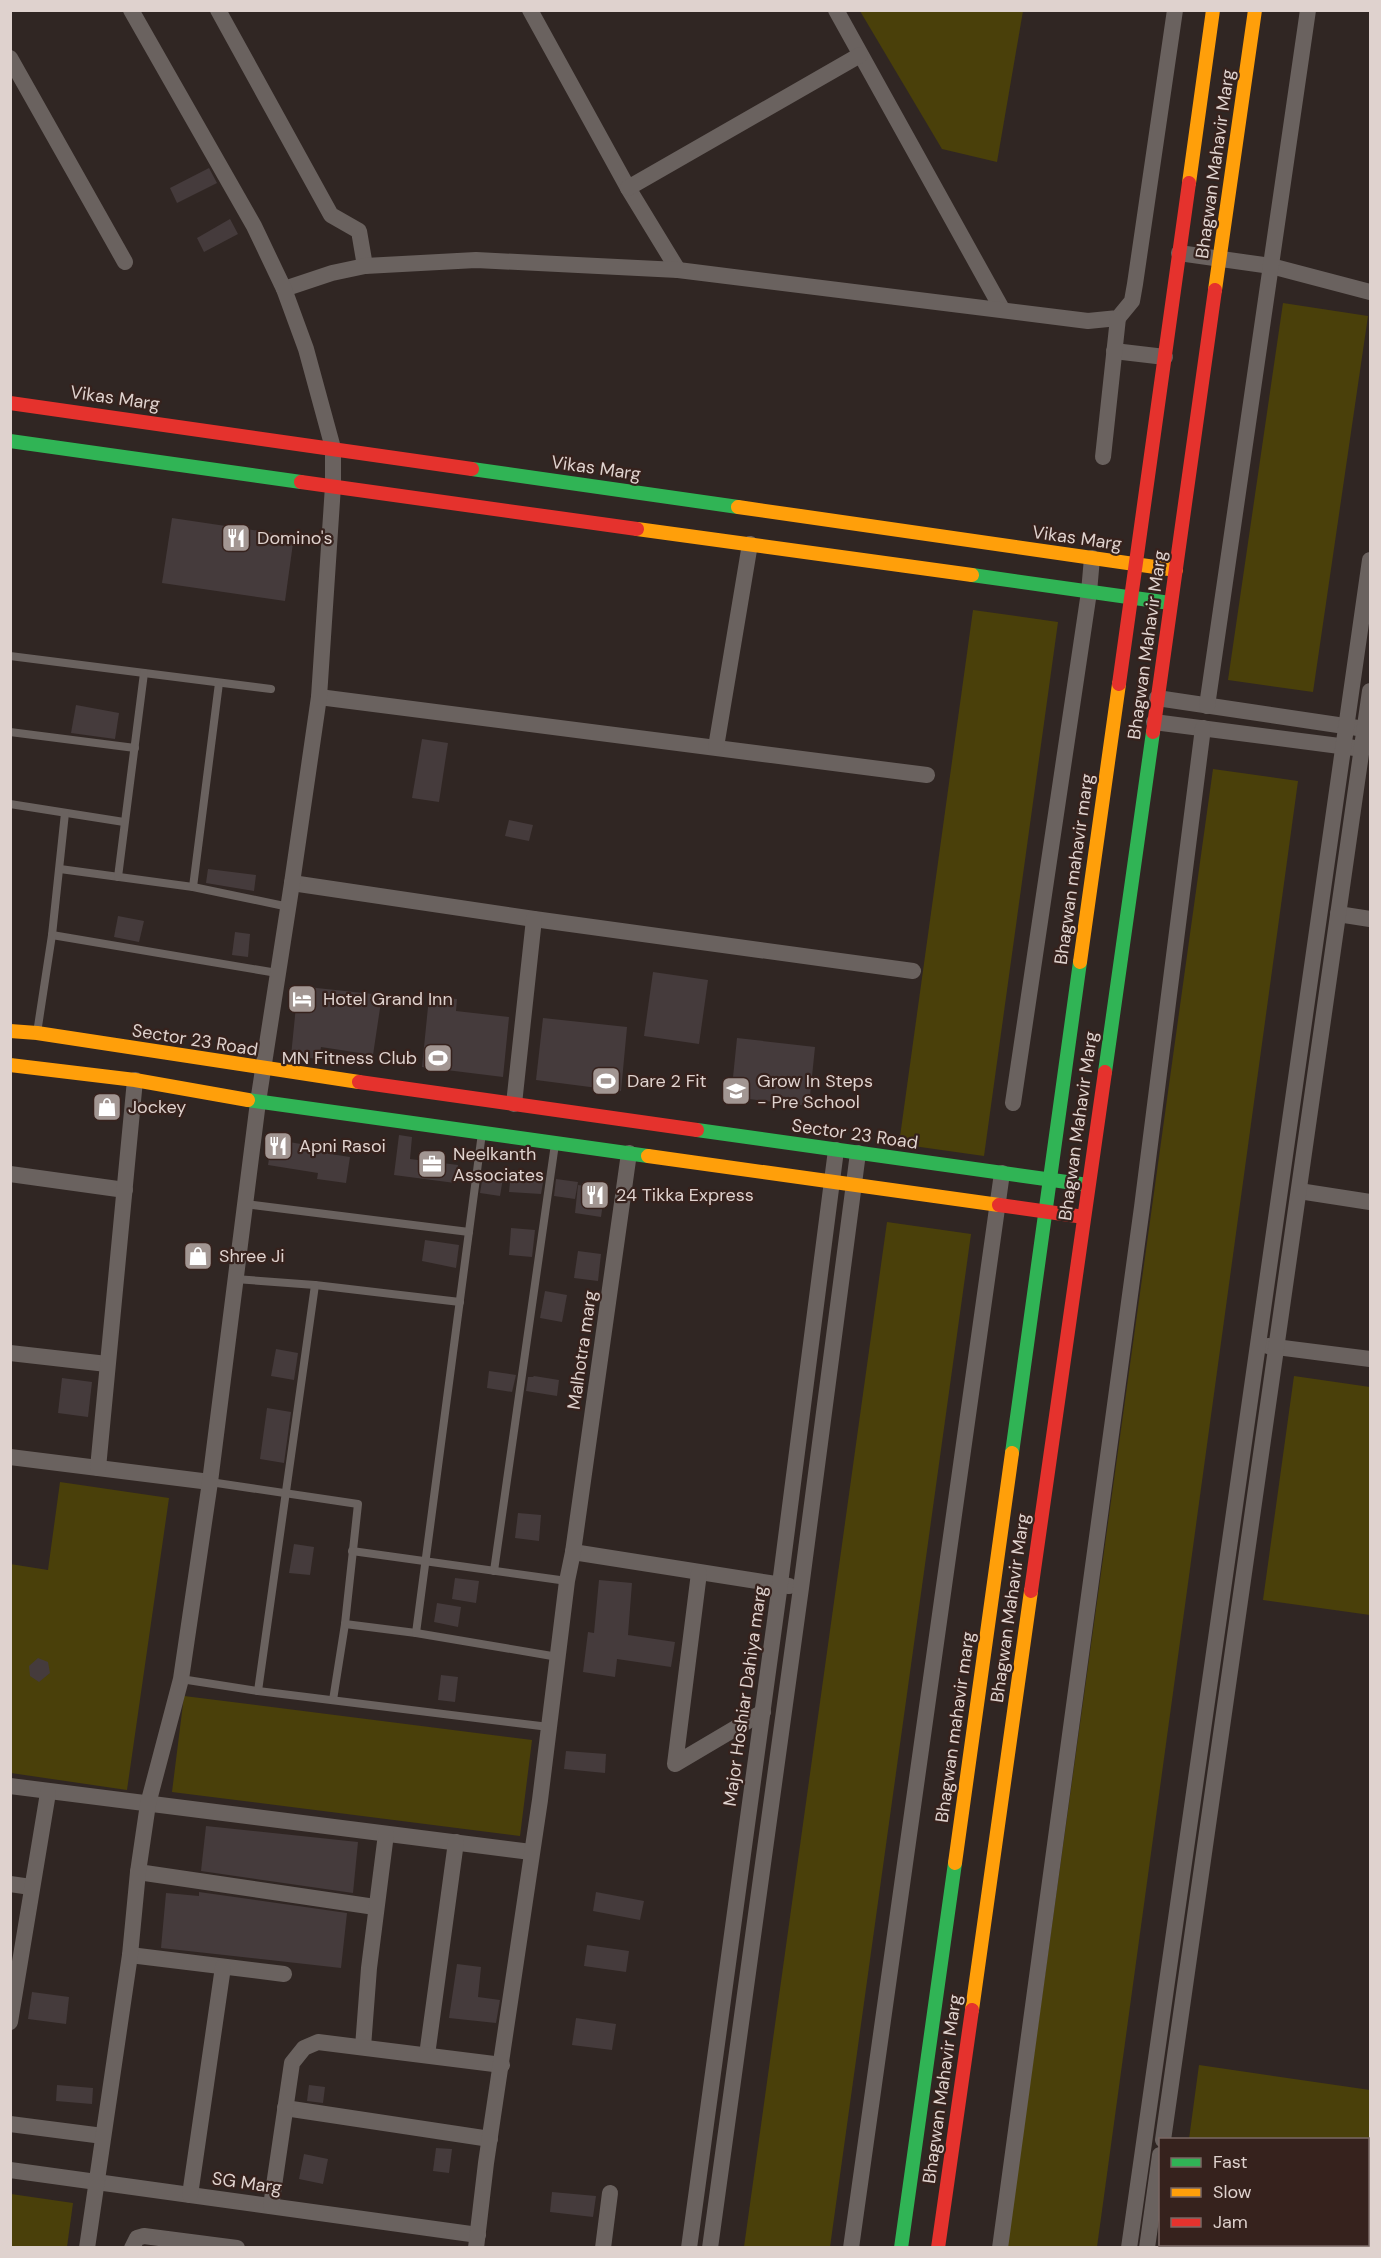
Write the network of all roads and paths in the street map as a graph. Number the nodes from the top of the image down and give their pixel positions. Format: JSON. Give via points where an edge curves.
{"nodes":[{"id":1,"x":131,"y":10,"type":"edge"},
{"id":2,"x":218,"y":10,"type":"edge"},
{"id":3,"x":530,"y":10,"type":"edge"},
{"id":4,"x":836,"y":10,"type":"edge"},
{"id":5,"x":1175,"y":10,"type":"edge"},
{"id":6,"x":1213,"y":10,"type":"edge"},
{"id":7,"x":1255,"y":10,"type":"edge"},
{"id":8,"x":1308,"y":10,"type":"edge"},
{"id":9,"x":860,"y":55,"type":"junction"},
{"id":10,"x":10,"y":58,"type":"edge"},
{"id":11,"x":628,"y":188,"type":"junction"},
{"id":12,"x":1179,"y":253,"type":"junction"},
{"id":13,"x":1220,"y":258,"type":"junction"},
{"id":14,"x":125,"y":262,"type":"dead end"},
{"id":15,"x":365,"y":266,"type":"junction"},
{"id":16,"x":1270,"y":266,"type":"junction"},
{"id":17,"x":678,"y":270,"type":"junction"},
{"id":18,"x":284,"y":289,"type":"junction"},
{"id":19,"x":1371,"y":292,"type":"edge"},
{"id":20,"x":1002,"y":309,"type":"junction"},
{"id":21,"x":1118,"y":318,"type":"junction"},
{"id":22,"x":1114,"y":351,"type":"junction"},
{"id":23,"x":1164,"y":357,"type":"junction"},
{"id":24,"x":10,"y":403,"type":"edge"},
{"id":25,"x":10,"y":441,"type":"edge"},
{"id":26,"x":333,"y":448,"type":"junction"},
{"id":27,"x":1103,"y":457,"type":"dead end"},
{"id":28,"x":333,"y":486,"type":"junction"},
{"id":29,"x":750,"y":544,"type":"junction"},
{"id":30,"x":1092,"y":558,"type":"junction"},
{"id":31,"x":1371,"y":560,"type":"edge"},
{"id":32,"x":1136,"y":564,"type":"junction"},
{"id":33,"x":1176,"y":570,"type":"junction"},
{"id":34,"x":1089,"y":592,"type":"junction"},
{"id":35,"x":1130,"y":598,"type":"junction"},
{"id":36,"x":1170,"y":603,"type":"junction"},
{"id":37,"x":10,"y":656,"type":"edge"},
{"id":38,"x":144,"y":673,"type":"junction"},
{"id":39,"x":219,"y":683,"type":"junction"},
{"id":40,"x":271,"y":689,"type":"dead end"},
{"id":41,"x":319,"y":697,"type":"junction"},
{"id":42,"x":1157,"y":698,"type":"junction"},
{"id":43,"x":1370,"y":700,"type":"edge"},
{"id":44,"x":1207,"y":706,"type":"junction"},
{"id":45,"x":1154,"y":722,"type":"junction"},
{"id":46,"x":1347,"y":726,"type":"junction"},
{"id":47,"x":1203,"y":728,"type":"junction"},
{"id":48,"x":1368,"y":729,"type":"edge"},
{"id":49,"x":10,"y":732,"type":"edge"},
{"id":50,"x":716,"y":747,"type":"junction"},
{"id":51,"x":1344,"y":747,"type":"junction"},
{"id":52,"x":135,"y":748,"type":"junction"},
{"id":53,"x":1366,"y":750,"type":"edge"},
{"id":54,"x":927,"y":775,"type":"dead end"},
{"id":55,"x":10,"y":804,"type":"edge"},
{"id":56,"x":65,"y":813,"type":"junction"},
{"id":57,"x":124,"y":822,"type":"junction"},
{"id":58,"x":60,"y":869,"type":"junction"},
{"id":59,"x":118,"y":877,"type":"junction"},
{"id":60,"x":292,"y":883,"type":"junction"},
{"id":61,"x":193,"y":887,"type":"junction"},
{"id":62,"x":289,"y":907,"type":"junction"},
{"id":63,"x":1338,"y":914,"type":"junction"},
{"id":64,"x":534,"y":919,"type":"junction"},
{"id":65,"x":1371,"y":919,"type":"edge"},
{"id":66,"x":52,"y":934,"type":"junction"},
{"id":67,"x":913,"y":970,"type":"dead end"},
{"id":68,"x":277,"y":973,"type":"junction"},
{"id":69,"x":10,"y":1031,"type":"edge"},
{"id":70,"x":37,"y":1034,"type":"junction"},
{"id":71,"x":10,"y":1065,"type":"edge"},
{"id":72,"x":263,"y":1069,"type":"junction"},
{"id":73,"x":135,"y":1080,"type":"junction"},
{"id":74,"x":258,"y":1102,"type":"junction"},
{"id":75,"x":1013,"y":1103,"type":"dead end"},
{"id":76,"x":514,"y":1104,"type":"junction"},
{"id":77,"x":482,"y":1133,"type":"junction"},
{"id":78,"x":555,"y":1143,"type":"junction"},
{"id":79,"x":836,"y":1150,"type":"junction"},
{"id":80,"x":629,"y":1153,"type":"junction"},
{"id":81,"x":858,"y":1153,"type":"junction"},
{"id":82,"x":1002,"y":1173,"type":"junction"},
{"id":83,"x":10,"y":1174,"type":"edge"},
{"id":84,"x":1049,"y":1180,"type":"junction"},
{"id":85,"x":832,"y":1181,"type":"junction"},
{"id":86,"x":854,"y":1185,"type":"junction"},
{"id":87,"x":1088,"y":1185,"type":"junction"},
{"id":88,"x":125,"y":1190,"type":"junction"},
{"id":89,"x":1299,"y":1191,"type":"junction"},
{"id":90,"x":1371,"y":1202,"type":"edge"},
{"id":91,"x":245,"y":1204,"type":"junction"},
{"id":92,"x":998,"y":1204,"type":"junction"},
{"id":93,"x":1045,"y":1211,"type":"junction"},
{"id":94,"x":1084,"y":1216,"type":"junction"},
{"id":95,"x":469,"y":1232,"type":"junction"},
{"id":96,"x":235,"y":1279,"type":"junction"},
{"id":97,"x":315,"y":1285,"type":"junction"},
{"id":98,"x":460,"y":1302,"type":"junction"},
{"id":99,"x":1258,"y":1344,"type":"junction"},
{"id":100,"x":1276,"y":1347,"type":"junction"},
{"id":101,"x":10,"y":1353,"type":"edge"},
{"id":102,"x":1371,"y":1359,"type":"edge"},
{"id":103,"x":106,"y":1364,"type":"junction"},
{"id":104,"x":10,"y":1457,"type":"edge"},
{"id":105,"x":98,"y":1468,"type":"junction"},
{"id":106,"x":210,"y":1482,"type":"junction"},
{"id":107,"x":286,"y":1495,"type":"junction"},
{"id":108,"x":352,"y":1551,"type":"junction"},
{"id":109,"x":573,"y":1552,"type":"junction"},
{"id":110,"x":426,"y":1562,"type":"junction"},
{"id":111,"x":494,"y":1571,"type":"junction"},
{"id":112,"x":699,"y":1573,"type":"junction"},
{"id":113,"x":567,"y":1581,"type":"junction"},
{"id":114,"x":780,"y":1584,"type":"junction"},
{"id":115,"x":801,"y":1588,"type":"junction"},
{"id":116,"x":345,"y":1624,"type":"junction"},
{"id":117,"x":416,"y":1633,"type":"junction"},
{"id":118,"x":558,"y":1657,"type":"junction"},
{"id":119,"x":181,"y":1679,"type":"junction"},
{"id":120,"x":258,"y":1691,"type":"junction"},
{"id":121,"x":333,"y":1700,"type":"junction"},
{"id":122,"x":763,"y":1712,"type":"junction"},
{"id":123,"x":549,"y":1727,"type":"junction"},
{"id":124,"x":10,"y":1786,"type":"edge"},
{"id":125,"x":48,"y":1792,"type":"junction"},
{"id":126,"x":148,"y":1804,"type":"junction"},
{"id":127,"x":386,"y":1834,"type":"junction"},
{"id":128,"x":456,"y":1842,"type":"junction"},
{"id":129,"x":531,"y":1852,"type":"junction"},
{"id":130,"x":138,"y":1872,"type":"junction"},
{"id":131,"x":10,"y":1884,"type":"edge"},
{"id":132,"x":32,"y":1887,"type":"junction"},
{"id":133,"x":375,"y":1907,"type":"junction"},
{"id":134,"x":130,"y":1955,"type":"junction"},
{"id":135,"x":224,"y":1967,"type":"junction"},
{"id":136,"x":284,"y":1974,"type":"dead end"},
{"id":137,"x":10,"y":2022,"type":"edge"},
{"id":138,"x":363,"y":2047,"type":"junction"},
{"id":139,"x":427,"y":2055,"type":"junction"},
{"id":140,"x":502,"y":2065,"type":"junction"},
{"id":141,"x":285,"y":2108,"type":"junction"},
{"id":142,"x":10,"y":2124,"type":"edge"},
{"id":143,"x":103,"y":2136,"type":"junction"},
{"id":144,"x":1163,"y":2138,"type":"edge"},
{"id":145,"x":490,"y":2139,"type":"junction"},
{"id":146,"x":1159,"y":2168,"type":"edge"},
{"id":147,"x":10,"y":2170,"type":"edge"},
{"id":148,"x":96,"y":2182,"type":"junction"},
{"id":149,"x":610,"y":2193,"type":"dead end"},
{"id":150,"x":190,"y":2195,"type":"junction"},
{"id":151,"x":271,"y":2206,"type":"junction"},
{"id":152,"x":477,"y":2241,"type":"edge"},
{"id":153,"x":204,"y":2245,"type":"edge"},
{"id":154,"x":87,"y":2247,"type":"edge"},
{"id":155,"x":132,"y":2247,"type":"edge"},
{"id":156,"x":237,"y":2247,"type":"edge"},
{"id":157,"x":603,"y":2247,"type":"edge"},
{"id":158,"x":689,"y":2247,"type":"edge"},
{"id":159,"x":710,"y":2247,"type":"edge"},
{"id":160,"x":851,"y":2247,"type":"edge"},
{"id":161,"x":901,"y":2247,"type":"edge"},
{"id":162,"x":938,"y":2247,"type":"edge"},
{"id":163,"x":1000,"y":2247,"type":"edge"},
{"id":164,"x":1129,"y":2247,"type":"edge"},
{"id":165,"x":1147,"y":2247,"type":"edge"}],
"edges":[{"from":1,"to":18,"type":"street","via":[[254,226]]},
{"from":2,"to":15,"type":"street","via":[[331,215],[360,231]]},
{"from":3,"to":11,"type":"street"},
{"from":4,"to":9,"type":"street"},
{"from":5,"to":21,"type":"street","via":[[1132,301]]},
{"from":6,"to":12,"type":"street","name":"Bhagwan Mahavir Marg"},
{"from":7,"to":13,"type":"street","name":"Bhagwan Mahavir Marg"},
{"from":8,"to":16,"type":"street"},
{"from":9,"to":11,"type":"street"},
{"from":9,"to":20,"type":"street"},
{"from":10,"to":14,"type":"street"},
{"from":11,"to":17,"type":"street"},
{"from":12,"to":13,"type":"street"},
{"from":12,"to":23,"type":"street","name":"Bhagwan Mahavir Marg"},
{"from":13,"to":16,"type":"street"},
{"from":13,"to":33,"type":"street","name":"Bhagwan Mahavir Marg"},
{"from":15,"to":17,"type":"street","via":[[476,260]]},
{"from":15,"to":18,"type":"street"},
{"from":16,"to":19,"type":"street"},
{"from":16,"to":44,"type":"street"},
{"from":17,"to":20,"type":"street"},
{"from":18,"to":26,"type":"street","via":[[306,349]]},
{"from":20,"to":21,"type":"street","via":[[1088,321]]},
{"from":21,"to":22,"type":"street"},
{"from":22,"to":23,"type":"street"},
{"from":22,"to":27,"type":"street"},
{"from":23,"to":32,"type":"street","name":"Bhagwan Mahavir Marg"},
{"from":24,"to":26,"type":"street","name":"Vikas Marg"},
{"from":25,"to":28,"type":"street"},
{"from":26,"to":28,"type":"street"},
{"from":26,"to":30,"type":"street","name":"Vikas Marg"},
{"from":28,"to":29,"type":"street"},
{"from":28,"to":41,"type":"street"},
{"from":29,"to":34,"type":"street"},
{"from":29,"to":50,"type":"street"},
{"from":30,"to":32,"type":"street","name":"Vikas Marg"},
{"from":30,"to":34,"type":"street"},
{"from":31,"to":46,"type":"street"},
{"from":32,"to":33,"type":"street","name":"Vikas Marg"},
{"from":32,"to":35,"type":"street","name":"Bhagwan mahavir marg"},
{"from":33,"to":36,"type":"street","name":"Bhagwan Mahavir Marg"},
{"from":34,"to":35,"type":"street"},
{"from":34,"to":75,"type":"street"},
{"from":35,"to":36,"type":"street"},
{"from":35,"to":84,"type":"street","name":"Bhagwan mahavir marg"},
{"from":36,"to":42,"type":"street","name":"Bhagwan Mahavir Marg"},
{"from":37,"to":38,"type":"lane"},
{"from":38,"to":39,"type":"lane"},
{"from":38,"to":52,"type":"lane"},
{"from":39,"to":40,"type":"lane"},
{"from":39,"to":61,"type":"lane"},
{"from":41,"to":50,"type":"street"},
{"from":41,"to":60,"type":"street"},
{"from":42,"to":44,"type":"street"},
{"from":42,"to":45,"type":"street","name":"Bhagwan Mahavir Marg"},
{"from":43,"to":48,"type":"street"},
{"from":44,"to":46,"type":"street"},
{"from":45,"to":47,"type":"street"},
{"from":45,"to":87,"type":"street","name":"Bhagwan Mahavir Marg"},
{"from":46,"to":48,"type":"street"},
{"from":46,"to":51,"type":"street"},
{"from":47,"to":51,"type":"street"},
{"from":47,"to":163,"type":"street"},
{"from":48,"to":53,"type":"street"},
{"from":49,"to":52,"type":"lane"},
{"from":50,"to":54,"type":"street"},
{"from":51,"to":53,"type":"street"},
{"from":51,"to":99,"type":"street"},
{"from":52,"to":57,"type":"lane"},
{"from":53,"to":63,"type":"street"},
{"from":55,"to":56,"type":"lane"},
{"from":56,"to":57,"type":"lane"},
{"from":56,"to":58,"type":"lane"},
{"from":57,"to":59,"type":"lane"},
{"from":58,"to":59,"type":"lane"},
{"from":58,"to":66,"type":"lane"},
{"from":59,"to":61,"type":"lane"},
{"from":60,"to":62,"type":"street"},
{"from":60,"to":64,"type":"street"},
{"from":61,"to":62,"type":"lane"},
{"from":62,"to":68,"type":"street"},
{"from":63,"to":65,"type":"street"},
{"from":63,"to":89,"type":"street"},
{"from":64,"to":67,"type":"street"},
{"from":64,"to":76,"type":"street"},
{"from":66,"to":68,"type":"lane"},
{"from":66,"to":70,"type":"lane"},
{"from":68,"to":72,"type":"street"},
{"from":69,"to":70,"type":"street","name":"Sector 23 Road"},
{"from":70,"to":72,"type":"street","name":"Sector 23 Road"},
{"from":71,"to":73,"type":"street"},
{"from":72,"to":74,"type":"street"},
{"from":72,"to":76,"type":"street","name":"Sector 23 Road"},
{"from":73,"to":74,"type":"street"},
{"from":73,"to":88,"type":"street"},
{"from":74,"to":77,"type":"street"},
{"from":74,"to":91,"type":"street"},
{"from":76,"to":79,"type":"street","name":"Sector 23 Road"},
{"from":77,"to":78,"type":"street"},
{"from":77,"to":95,"type":"lane"},
{"from":78,"to":80,"type":"street"},
{"from":78,"to":111,"type":"lane"},
{"from":79,"to":81,"type":"street","name":"Sector 23 Road"},
{"from":79,"to":85,"type":"street","name":"Major Hoshiar Dahiya marg"},
{"from":80,"to":85,"type":"street"},
{"from":80,"to":109,"type":"street","name":"Malhotra marg"},
{"from":81,"to":82,"type":"street","name":"Sector 23 Road"},
{"from":81,"to":86,"type":"street"},
{"from":82,"to":84,"type":"street","name":"Sector 23 Road"},
{"from":82,"to":92,"type":"street"},
{"from":83,"to":88,"type":"street"},
{"from":84,"to":87,"type":"street","name":"Sector 23 Road"},
{"from":84,"to":93,"type":"street","name":"Bhagwan mahavir marg"},
{"from":85,"to":86,"type":"street"},
{"from":85,"to":114,"type":"street","name":"Major Hoshiar Dahiya marg"},
{"from":86,"to":92,"type":"street"},
{"from":86,"to":115,"type":"street"},
{"from":87,"to":94,"type":"street","name":"Bhagwan Mahavir Marg"},
{"from":88,"to":103,"type":"street"},
{"from":89,"to":90,"type":"street"},
{"from":89,"to":100,"type":"street"},
{"from":91,"to":95,"type":"lane"},
{"from":91,"to":96,"type":"street"},
{"from":92,"to":93,"type":"street"},
{"from":92,"to":160,"type":"street"},
{"from":93,"to":94,"type":"street"},
{"from":93,"to":161,"type":"street","name":"Bhagwan mahavir marg"},
{"from":94,"to":162,"type":"street","name":"Bhagwan Mahavir Marg"},
{"from":95,"to":98,"type":"lane"},
{"from":96,"to":97,"type":"lane"},
{"from":96,"to":106,"type":"street"},
{"from":97,"to":98,"type":"lane"},
{"from":97,"to":107,"type":"lane"},
{"from":98,"to":110,"type":"lane"},
{"from":99,"to":100,"type":"street"},
{"from":99,"to":164,"type":"street"},
{"from":100,"to":102,"type":"street"},
{"from":100,"to":144,"type":"street"},
{"from":101,"to":103,"type":"street"},
{"from":103,"to":105,"type":"street"},
{"from":104,"to":105,"type":"street"},
{"from":105,"to":106,"type":"street"},
{"from":106,"to":107,"type":"lane"},
{"from":106,"to":119,"type":"street"},
{"from":107,"to":108,"type":"lane","via":[[358,1504]]},
{"from":107,"to":120,"type":"lane"},
{"from":108,"to":110,"type":"lane"},
{"from":108,"to":116,"type":"lane"},
{"from":109,"to":112,"type":"street"},
{"from":109,"to":113,"type":"street","name":"Malhotra marg"},
{"from":110,"to":111,"type":"lane"},
{"from":110,"to":117,"type":"lane"},
{"from":111,"to":113,"type":"lane"},
{"from":112,"to":114,"type":"street"},
{"from":112,"to":122,"type":"street","via":[[675,1764]]},
{"from":113,"to":118,"type":"street","name":"Malhotra marg"},
{"from":114,"to":115,"type":"street"},
{"from":114,"to":122,"type":"street","name":"Major Hoshiar Dahiya marg"},
{"from":115,"to":159,"type":"street"},
{"from":116,"to":117,"type":"lane"},
{"from":116,"to":121,"type":"lane"},
{"from":117,"to":118,"type":"lane"},
{"from":118,"to":123,"type":"street","name":"Malhotra marg"},
{"from":119,"to":120,"type":"lane"},
{"from":119,"to":126,"type":"street"},
{"from":120,"to":121,"type":"lane"},
{"from":121,"to":123,"type":"lane"},
{"from":122,"to":158,"type":"street","name":"Major Hoshiar Dahiya marg"},
{"from":123,"to":129,"type":"street","name":"Malhotra marg"},
{"from":124,"to":125,"type":"street"},
{"from":125,"to":126,"type":"street"},
{"from":125,"to":132,"type":"street"},
{"from":126,"to":127,"type":"street"},
{"from":126,"to":130,"type":"street"},
{"from":127,"to":128,"type":"street"},
{"from":127,"to":133,"type":"street"},
{"from":128,"to":129,"type":"street"},
{"from":128,"to":139,"type":"street"},
{"from":129,"to":140,"type":"street","name":"Malhotra marg"},
{"from":130,"to":133,"type":"street"},
{"from":130,"to":134,"type":"street"},
{"from":131,"to":132,"type":"street"},
{"from":132,"to":137,"type":"street"},
{"from":133,"to":138,"type":"street"},
{"from":134,"to":135,"type":"street"},
{"from":134,"to":143,"type":"street"},
{"from":135,"to":136,"type":"street"},
{"from":135,"to":150,"type":"street"},
{"from":138,"to":139,"type":"street"},
{"from":138,"to":141,"type":"street","via":[[318,2042],[304,2048],[292,2063]]},
{"from":139,"to":140,"type":"street"},
{"from":140,"to":145,"type":"street","name":"Malhotra marg"},
{"from":141,"to":145,"type":"street"},
{"from":141,"to":151,"type":"street"},
{"from":142,"to":143,"type":"street"},
{"from":143,"to":148,"type":"street"},
{"from":145,"to":152,"type":"street","name":"Malhotra marg"},
{"from":146,"to":165,"type":"street"},
{"from":147,"to":148,"type":"street","name":"SG Marg"},
{"from":148,"to":150,"type":"street","name":"SG Marg"},
{"from":148,"to":154,"type":"street"},
{"from":149,"to":157,"type":"street"},
{"from":150,"to":151,"type":"street","name":"SG Marg"},
{"from":151,"to":152,"type":"street","name":"SG Marg"},
{"from":153,"to":155,"type":"street","via":[[144,2236],[137,2238]]},
{"from":153,"to":156,"type":"street"}]}
